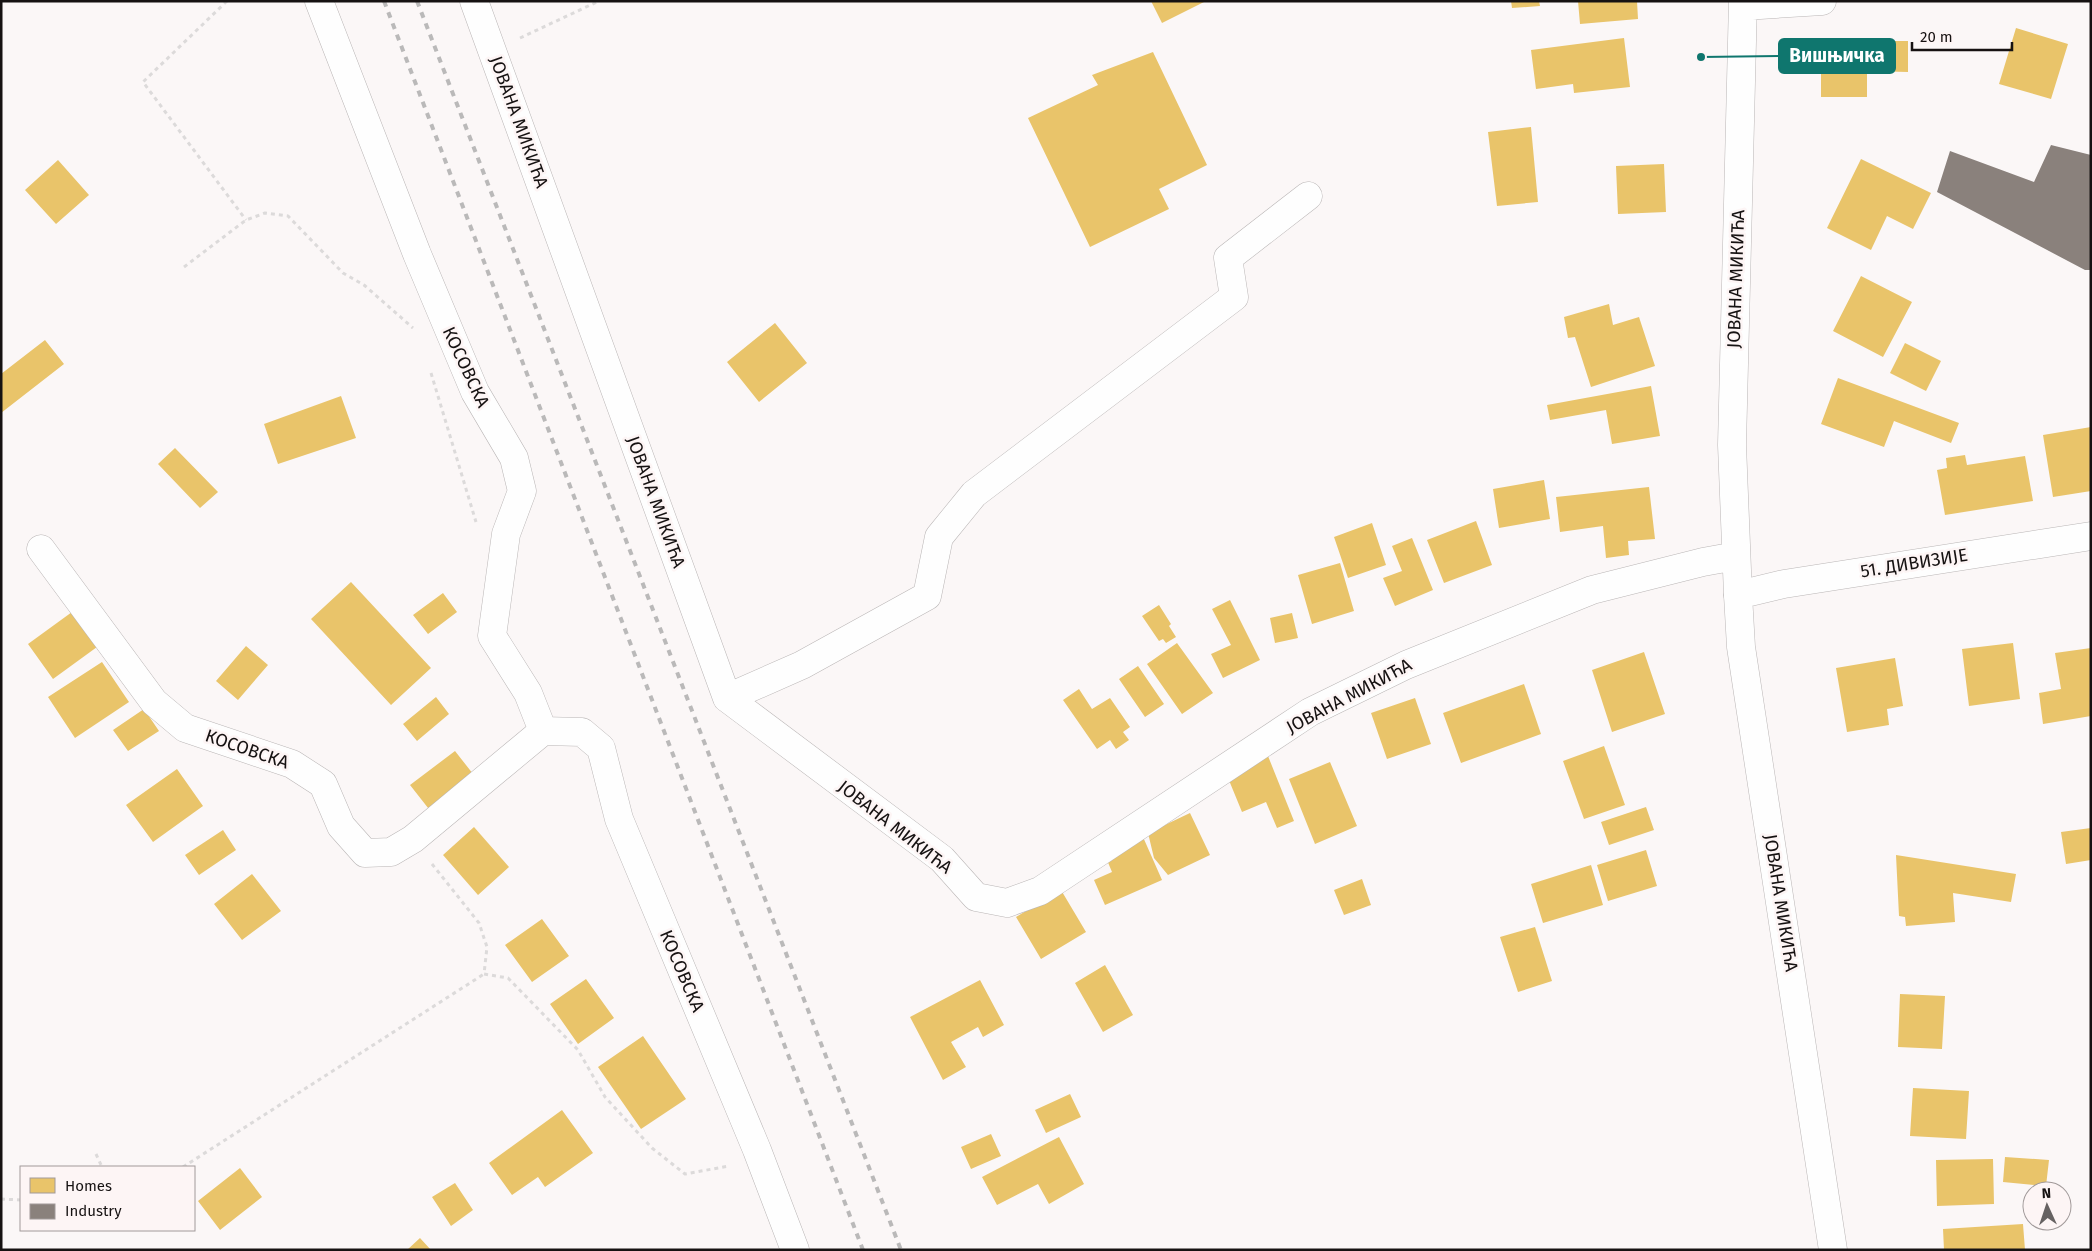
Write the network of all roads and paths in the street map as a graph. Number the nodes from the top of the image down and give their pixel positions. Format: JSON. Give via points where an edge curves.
{"nodes":[{"id":1,"x":227,"y":1,"type":"edge"},
{"id":2,"x":319,"y":1,"type":"edge"},
{"id":3,"x":474,"y":1,"type":"edge"},
{"id":4,"x":599,"y":1,"type":"edge"},
{"id":5,"x":1822,"y":1,"type":"edge"},
{"id":6,"x":1743,"y":4,"type":"edge"},
{"id":7,"x":493,"y":51,"type":"junction"},
{"id":8,"x":1308,"y":196,"type":"dead end"},
{"id":9,"x":246,"y":220,"type":"junction"},
{"id":10,"x":184,"y":267,"type":"dead end"},
{"id":11,"x":418,"y":332,"type":"dead end"},
{"id":12,"x":430,"y":370,"type":"dead end"},
{"id":13,"x":477,"y":523,"type":"dead end"},
{"id":14,"x":2091,"y":536,"type":"edge"},
{"id":15,"x":41,"y":548,"type":"dead end"},
{"id":16,"x":1736,"y":556,"type":"junction"},
{"id":17,"x":1738,"y":595,"type":"junction"},
{"id":18,"x":727,"y":698,"type":"junction"},
{"id":19,"x":543,"y":731,"type":"junction"},
{"id":20,"x":413,"y":839,"type":"junction"},
{"id":21,"x":484,"y":974,"type":"junction"},
{"id":22,"x":757,"y":1150,"type":"junction"},
{"id":23,"x":96,"y":1154,"type":"dead end"},
{"id":24,"x":102,"y":1166,"type":"edge"},
{"id":25,"x":185,"y":1166,"type":"edge"},
{"id":26,"x":1,"y":1199,"type":"edge"},
{"id":27,"x":20,"y":1200,"type":"edge"},
{"id":28,"x":795,"y":1250,"type":"edge"},
{"id":29,"x":1833,"y":1250,"type":"edge"}],
"edges":[{"from":1,"to":9,"type":"path","via":[[143,82]]},
{"from":2,"to":19,"type":"street","name":"КОСОВСКА","via":[[417,254],[475,392],[514,458],[522,491],[506,534],[492,636],[528,693]]},
{"from":3,"to":7,"type":"street","name":"ЈОВАНА МИКИЋА"},
{"from":4,"to":7,"type":"path"},
{"from":5,"to":6,"type":"street"},
{"from":6,"to":16,"type":"street","name":"ЈОВАНА МИКИЋА","via":[[1732,445]]},
{"from":7,"to":18,"type":"street","name":"ЈОВАНА МИКИЋА"},
{"from":8,"to":18,"type":"street","via":[[1228,258],[1234,297],[974,494],[939,537],[928,596],[802,665]]},
{"from":9,"to":10,"type":"path"},
{"from":9,"to":11,"type":"path","via":[[265,213],[288,216],[343,273],[364,285]]},
{"from":12,"to":13,"type":"path"},
{"from":14,"to":17,"type":"street","name":"51. ДИВИЗИЈЕ","via":[[1784,584]]},
{"from":15,"to":20,"type":"street","name":"КОСОВСКА","via":[[154,702],[185,728],[292,764],[322,784],[341,826],[365,852],[391,852]]},
{"from":16,"to":17,"type":"street","name":"ЈОВАНА МИКИЋА"},
{"from":16,"to":18,"type":"street","name":"ЈОВАНА МИКИЋА","via":[[1592,590],[1406,665],[1310,712],[1040,891],[1007,903],[976,897],[942,859]]},
{"from":17,"to":29,"type":"street","name":"ЈОВАНА МИКИЋА","via":[[1741,647]]},
{"from":19,"to":20,"type":"street","name":"КОСОВСКА"},
{"from":19,"to":22,"type":"street","name":"КОСОВСКА","via":[[582,732],[601,748],[619,819]]},
{"from":20,"to":21,"type":"path","via":[[479,923],[487,947]]},
{"from":21,"to":22,"type":"path","via":[[508,978],[578,1050],[604,1097],[652,1148],[685,1174],[739,1164]]},
{"from":21,"to":25,"type":"path"},
{"from":22,"to":28,"type":"street","name":"КОСОВСКА"},
{"from":23,"to":24,"type":"path"},
{"from":26,"to":27,"type":"path"}]}
